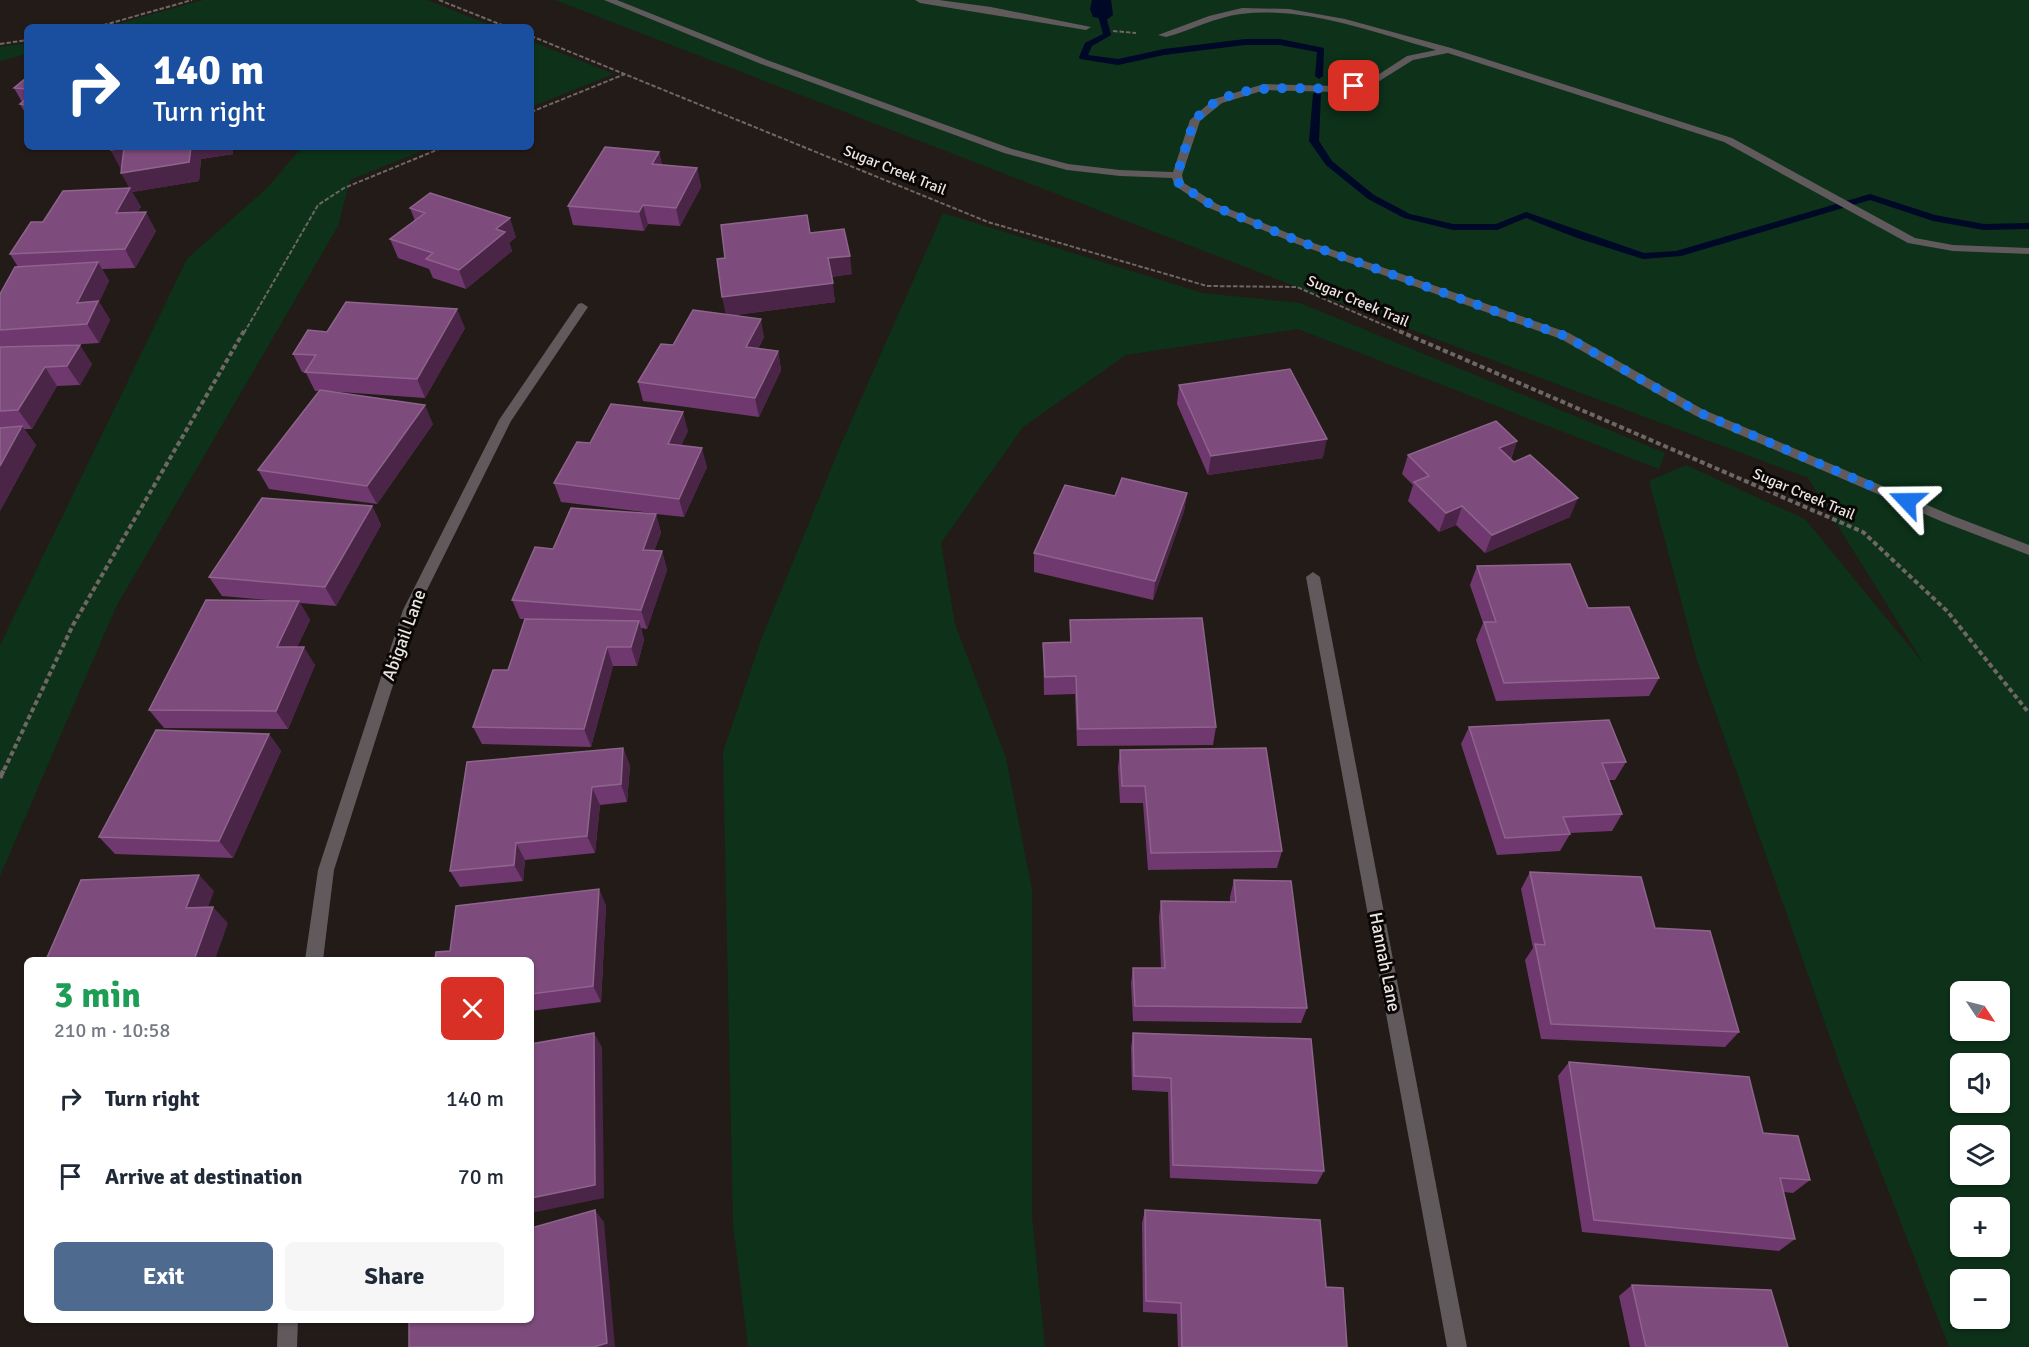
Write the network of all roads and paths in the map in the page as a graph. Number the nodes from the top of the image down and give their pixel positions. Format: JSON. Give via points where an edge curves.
{"nodes":[{"id":1,"x":192,"y":0,"type":"edge"},
{"id":2,"x":439,"y":0,"type":"edge"},
{"id":3,"x":609,"y":0,"type":"edge"},
{"id":4,"x":920,"y":0,"type":"edge"},
{"id":5,"x":108,"y":24,"type":"edge"},
{"id":6,"x":499,"y":24,"type":"edge"},
{"id":7,"x":1086,"y":27,"type":"joint"},
{"id":8,"x":1164,"y":35,"type":"joint"},
{"id":9,"x":534,"y":37,"type":"edge"},
{"id":10,"x":24,"y":40,"type":"edge"},
{"id":11,"x":0,"y":44,"type":"edge"},
{"id":12,"x":1448,"y":50,"type":"junction"},
{"id":13,"x":626,"y":74,"type":"junction"},
{"id":14,"x":534,"y":111,"type":"edge"},
{"id":15,"x":437,"y":150,"type":"edge"},
{"id":16,"x":1177,"y":175,"type":"junction"},
{"id":17,"x":2029,"y":251,"type":"edge"},
{"id":18,"x":582,"y":307,"type":"dead end"},
{"id":19,"x":2029,"y":549,"type":"edge"},
{"id":20,"x":1313,"y":577,"type":"dead end"},
{"id":21,"x":2029,"y":713,"type":"edge"},
{"id":22,"x":0,"y":778,"type":"edge"},
{"id":23,"x":314,"y":957,"type":"edge"},
{"id":24,"x":288,"y":1323,"type":"edge"},
{"id":25,"x":286,"y":1347,"type":"edge"},
{"id":26,"x":1457,"y":1347,"type":"edge"}],
"edges":[{"from":1,"to":5,"type":"path"},
{"from":2,"to":6,"type":"path"},
{"from":3,"to":16,"type":"street","via":[[774,66],[1008,151],[1067,167]]},
{"from":4,"to":7,"type":"street"},
{"from":7,"to":8,"type":"path"},
{"from":8,"to":12,"type":"street","via":[[1241,10],[1268,10],[1330,20]]},
{"from":9,"to":13,"type":"path","name":"Sugar Creek Trail"},
{"from":10,"to":11,"type":"path"},
{"from":12,"to":16,"type":"street","via":[[1410,58],[1372,82],[1335,89],[1264,87],[1218,101],[1195,120]]},
{"from":12,"to":17,"type":"street","via":[[1728,140],[1912,241],[1953,248]]},
{"from":13,"to":14,"type":"path"},
{"from":13,"to":21,"type":"path","name":"Sugar Creek Trail","via":[[988,222],[1207,286],[1297,287],[1863,532],[1947,611]]},
{"from":15,"to":22,"type":"path","via":[[344,188],[318,205],[73,625]]},
{"from":16,"to":19,"type":"street","via":[[1179,184],[1213,206],[1301,242],[1565,336],[1700,413],[1948,519]]},
{"from":18,"to":23,"type":"street","name":"Abigail Lane","via":[[505,420],[410,610],[326,870]]},
{"from":20,"to":26,"type":"street","name":"Hannah Lane"},
{"from":24,"to":25,"type":"street"}]}
